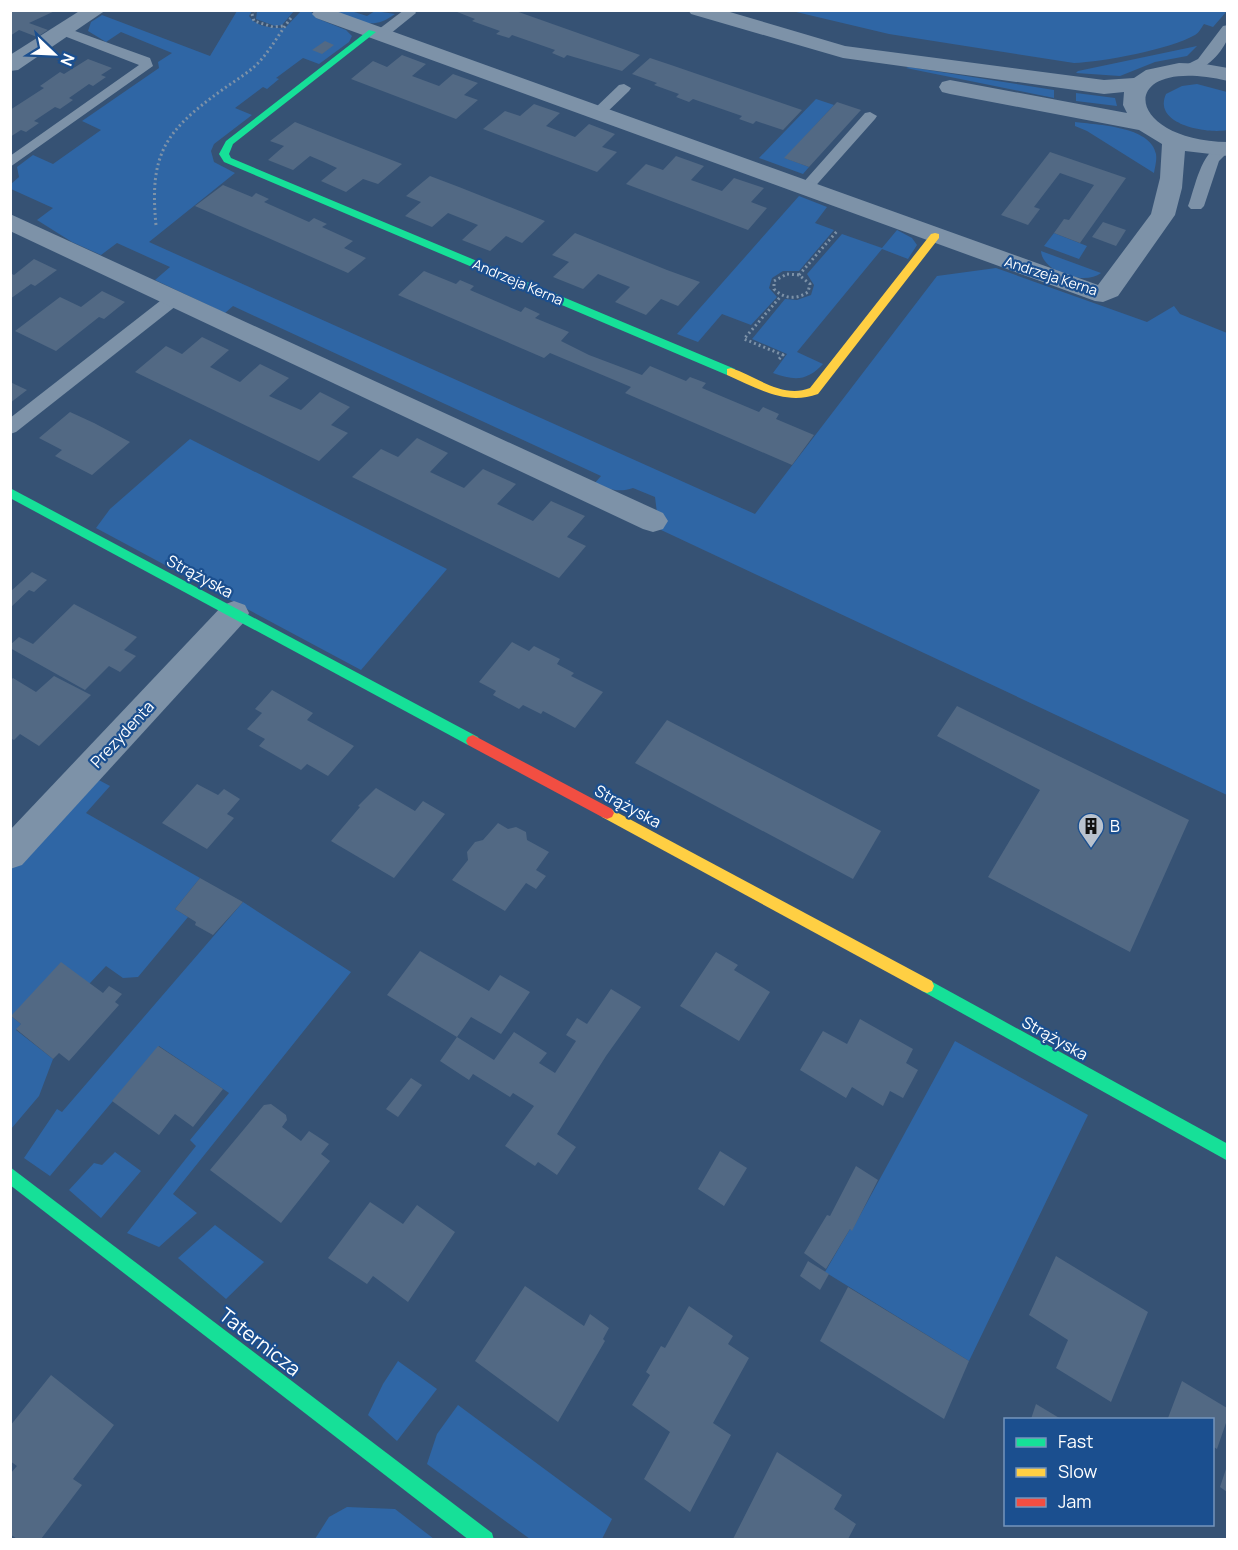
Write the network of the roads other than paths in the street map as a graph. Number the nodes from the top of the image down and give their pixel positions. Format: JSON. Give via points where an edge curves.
{"nodes":[{"id":1,"x":96,"y":10,"type":"edge"},
{"id":2,"x":698,"y":10,"type":"edge"},
{"id":3,"x":410,"y":13,"type":"dead end"},
{"id":4,"x":323,"y":14,"type":"dead end"},
{"id":5,"x":1227,"y":29,"type":"edge"},
{"id":6,"x":64,"y":31,"type":"junction"},
{"id":7,"x":376,"y":33,"type":"junction"},
{"id":8,"x":843,"y":52,"type":"junction"},
{"id":9,"x":10,"y":65,"type":"edge"},
{"id":10,"x":1185,"y":69,"type":"junction"},
{"id":11,"x":1227,"y":75,"type":"edge"},
{"id":12,"x":1141,"y":84,"type":"junction"},
{"id":13,"x":624,"y":88,"type":"dead end"},
{"id":14,"x":598,"y":113,"type":"junction"},
{"id":15,"x":870,"y":116,"type":"dead end"},
{"id":16,"x":1148,"y":125,"type":"junction"},
{"id":17,"x":1173,"y":140,"type":"junction"},
{"id":18,"x":1225,"y":149,"type":"edge"},
{"id":19,"x":10,"y":163,"type":"edge"},
{"id":20,"x":806,"y":188,"type":"junction"},
{"id":21,"x":1196,"y":206,"type":"dead end"},
{"id":22,"x":10,"y":221,"type":"edge"},
{"id":23,"x":935,"y":236,"type":"junction"},
{"id":24,"x":175,"y":298,"type":"junction"},
{"id":25,"x":10,"y":428,"type":"edge"},
{"id":26,"x":10,"y":492,"type":"edge"},
{"id":27,"x":653,"y":521,"type":"dead end"},
{"id":28,"x":234,"y":613,"type":"junction"},
{"id":29,"x":10,"y":854,"type":"edge"},
{"id":30,"x":1227,"y":1153,"type":"edge"},
{"id":31,"x":10,"y":1175,"type":"edge"},
{"id":32,"x":485,"y":1539,"type":"edge"}],
"edges":[{"from":1,"to":6,"type":"street"},
{"from":2,"to":8,"type":"street"},
{"from":3,"to":7,"type":"lane"},
{"from":4,"to":7,"type":"street","name":"Andrzeja Kerna"},
{"from":5,"to":10,"type":"lane","via":[[1203,62]]},
{"from":6,"to":9,"type":"street"},
{"from":6,"to":19,"type":"lane","via":[[145,61],[146,66]]},
{"from":7,"to":14,"type":"street","name":"Andrzeja Kerna"},
{"from":7,"to":23,"type":"street","name":"Andrzeja Kerna","via":[[229,143],[224,154],[227,160],[760,383],[797,396],[814,391]]},
{"from":8,"to":12,"type":"street","via":[[1104,87]]},
{"from":8,"to":16,"type":"street","via":[[875,68],[913,79]]},
{"from":10,"to":11,"type":"street"},
{"from":10,"to":12,"type":"street","via":[[1154,75]]},
{"from":12,"to":16,"type":"street","via":[[1134,102]]},
{"from":13,"to":14,"type":"lane"},
{"from":14,"to":20,"type":"street","name":"Andrzeja Kerna"},
{"from":15,"to":20,"type":"lane"},
{"from":16,"to":17,"type":"street"},
{"from":17,"to":18,"type":"street"},
{"from":17,"to":23,"type":"street","name":"Andrzeja Kerna","via":[[1167,207],[1103,294]]},
{"from":18,"to":21,"type":"lane","via":[[1212,160]]},
{"from":20,"to":23,"type":"street","name":"Andrzeja Kerna"},
{"from":22,"to":24,"type":"street"},
{"from":24,"to":25,"type":"lane"},
{"from":24,"to":27,"type":"street"},
{"from":26,"to":28,"type":"street","name":"Strążyska"},
{"from":28,"to":29,"type":"street","name":"Prezydenta"},
{"from":28,"to":30,"type":"street","name":"Strążyska","via":[[860,949]]},
{"from":31,"to":32,"type":"street","name":"Taternicza"}]}
